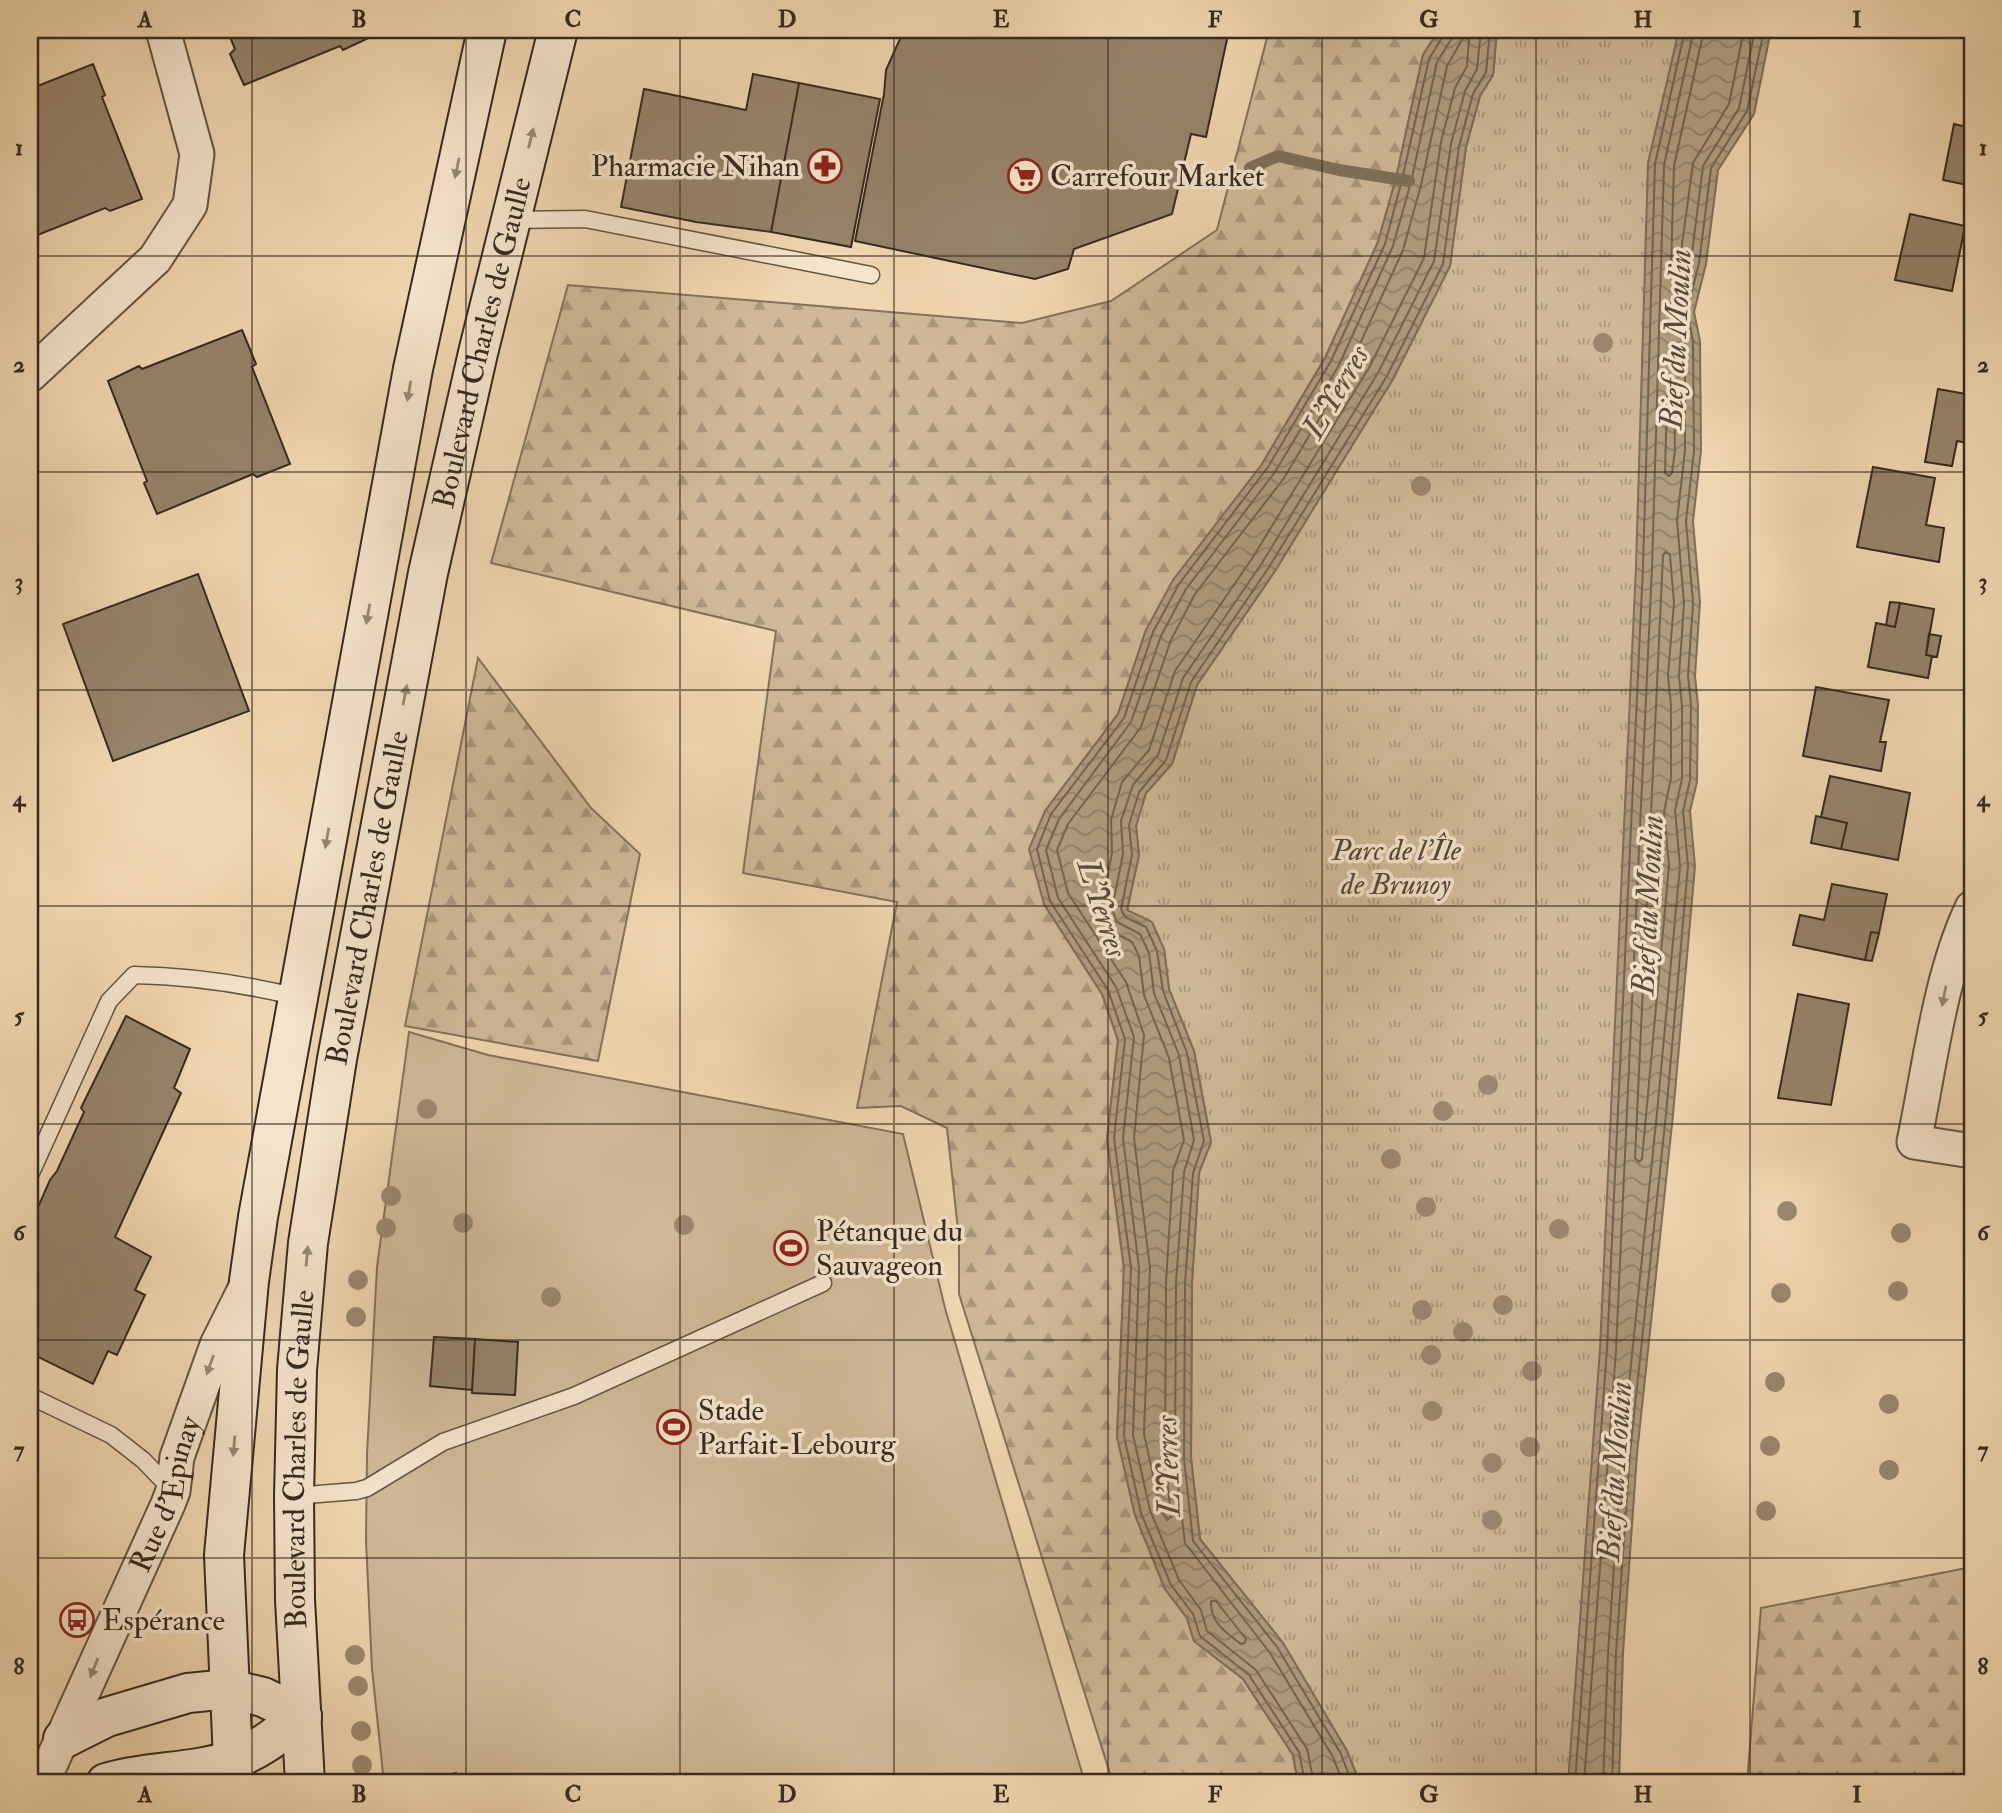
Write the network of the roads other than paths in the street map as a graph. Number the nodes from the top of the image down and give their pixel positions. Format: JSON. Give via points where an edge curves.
{"nodes":[{"id":1,"x":163,"y":30,"type":"edge"},
{"id":2,"x":487,"y":30,"type":"edge"},
{"id":3,"x":558,"y":30,"type":"edge"},
{"id":4,"x":511,"y":220,"type":"junction"},
{"id":5,"x":871,"y":275,"type":"dead end"},
{"id":6,"x":30,"y":375,"type":"edge"},
{"id":7,"x":1972,"y":908,"type":"edge"},
{"id":8,"x":298,"y":997,"type":"junction"},
{"id":9,"x":1972,"y":1151,"type":"edge"},
{"id":10,"x":30,"y":1175,"type":"edge"},
{"id":11,"x":249,"y":1281,"type":"junction"},
{"id":12,"x":823,"y":1283,"type":"dead end"},
{"id":13,"x":30,"y":1396,"type":"edge"},
{"id":14,"x":173,"y":1491,"type":"junction"},
{"id":15,"x":294,"y":1496,"type":"junction"},
{"id":16,"x":229,"y":1689,"type":"junction"},
{"id":17,"x":302,"y":1716,"type":"junction"},
{"id":18,"x":63,"y":1739,"type":"junction"},
{"id":19,"x":233,"y":1771,"type":"edge"},
{"id":20,"x":113,"y":1782,"type":"edge"},
{"id":21,"x":42,"y":1783,"type":"edge"},
{"id":22,"x":305,"y":1783,"type":"edge"}],
"edges":[{"from":1,"to":6,"type":"street","via":[[197,155],[190,205],[155,259]]},
{"from":2,"to":8,"type":"main road","name":"Boulevard Charles de Gaulle","one_way":true,"via":[[413,369]]},
{"from":4,"to":3,"type":"main road","name":"Boulevard Charles de Gaulle","one_way":true},
{"from":4,"to":5,"type":"lane","via":[[585,219]]},
{"from":15,"to":4,"type":"main road","name":"Boulevard Charles de Gaulle","one_way":true,"via":[[308,1243],[337,1059],[428,573]]},
{"from":7,"to":9,"type":"street","one_way":true,"via":[[1949,968],[1914,1142]]},
{"from":8,"to":10,"type":"lane","via":[[266,989],[134,975],[109,1001]]},
{"from":8,"to":11,"type":"main road","name":"Boulevard Charles de Gaulle"},
{"from":11,"to":14,"type":"street","name":"Rue d'Epinay","one_way":true,"via":[[217,1345],[177,1457]]},
{"from":11,"to":16,"type":"main road","name":"Boulevard Charles de Gaulle","one_way":true,"via":[[224,1555]]},
{"from":12,"to":15,"type":"lane","via":[[574,1396],[443,1442],[367,1488]]},
{"from":13,"to":14,"type":"lane","via":[[111,1435]]},
{"from":14,"to":18,"type":"street","name":"Rue d'Epinay","one_way":true},
{"from":15,"to":17,"type":"main road","name":"Boulevard Charles de Gaulle"},
{"from":16,"to":17,"type":"main road","via":[[263,1697]]},
{"from":16,"to":18,"type":"main road","via":[[188,1693],[107,1717]]},
{"from":16,"to":19,"type":"main road","name":"Boulevard Charles de Gaulle"},
{"from":17,"to":19,"type":"main road"},
{"from":17,"to":22,"type":"main road","name":"Boulevard Charles de Gaulle"},
{"from":18,"to":21,"type":"street","name":"Rue d'Epinay"},
{"from":19,"to":20,"type":"main road","via":[[192,1769]]}]}
